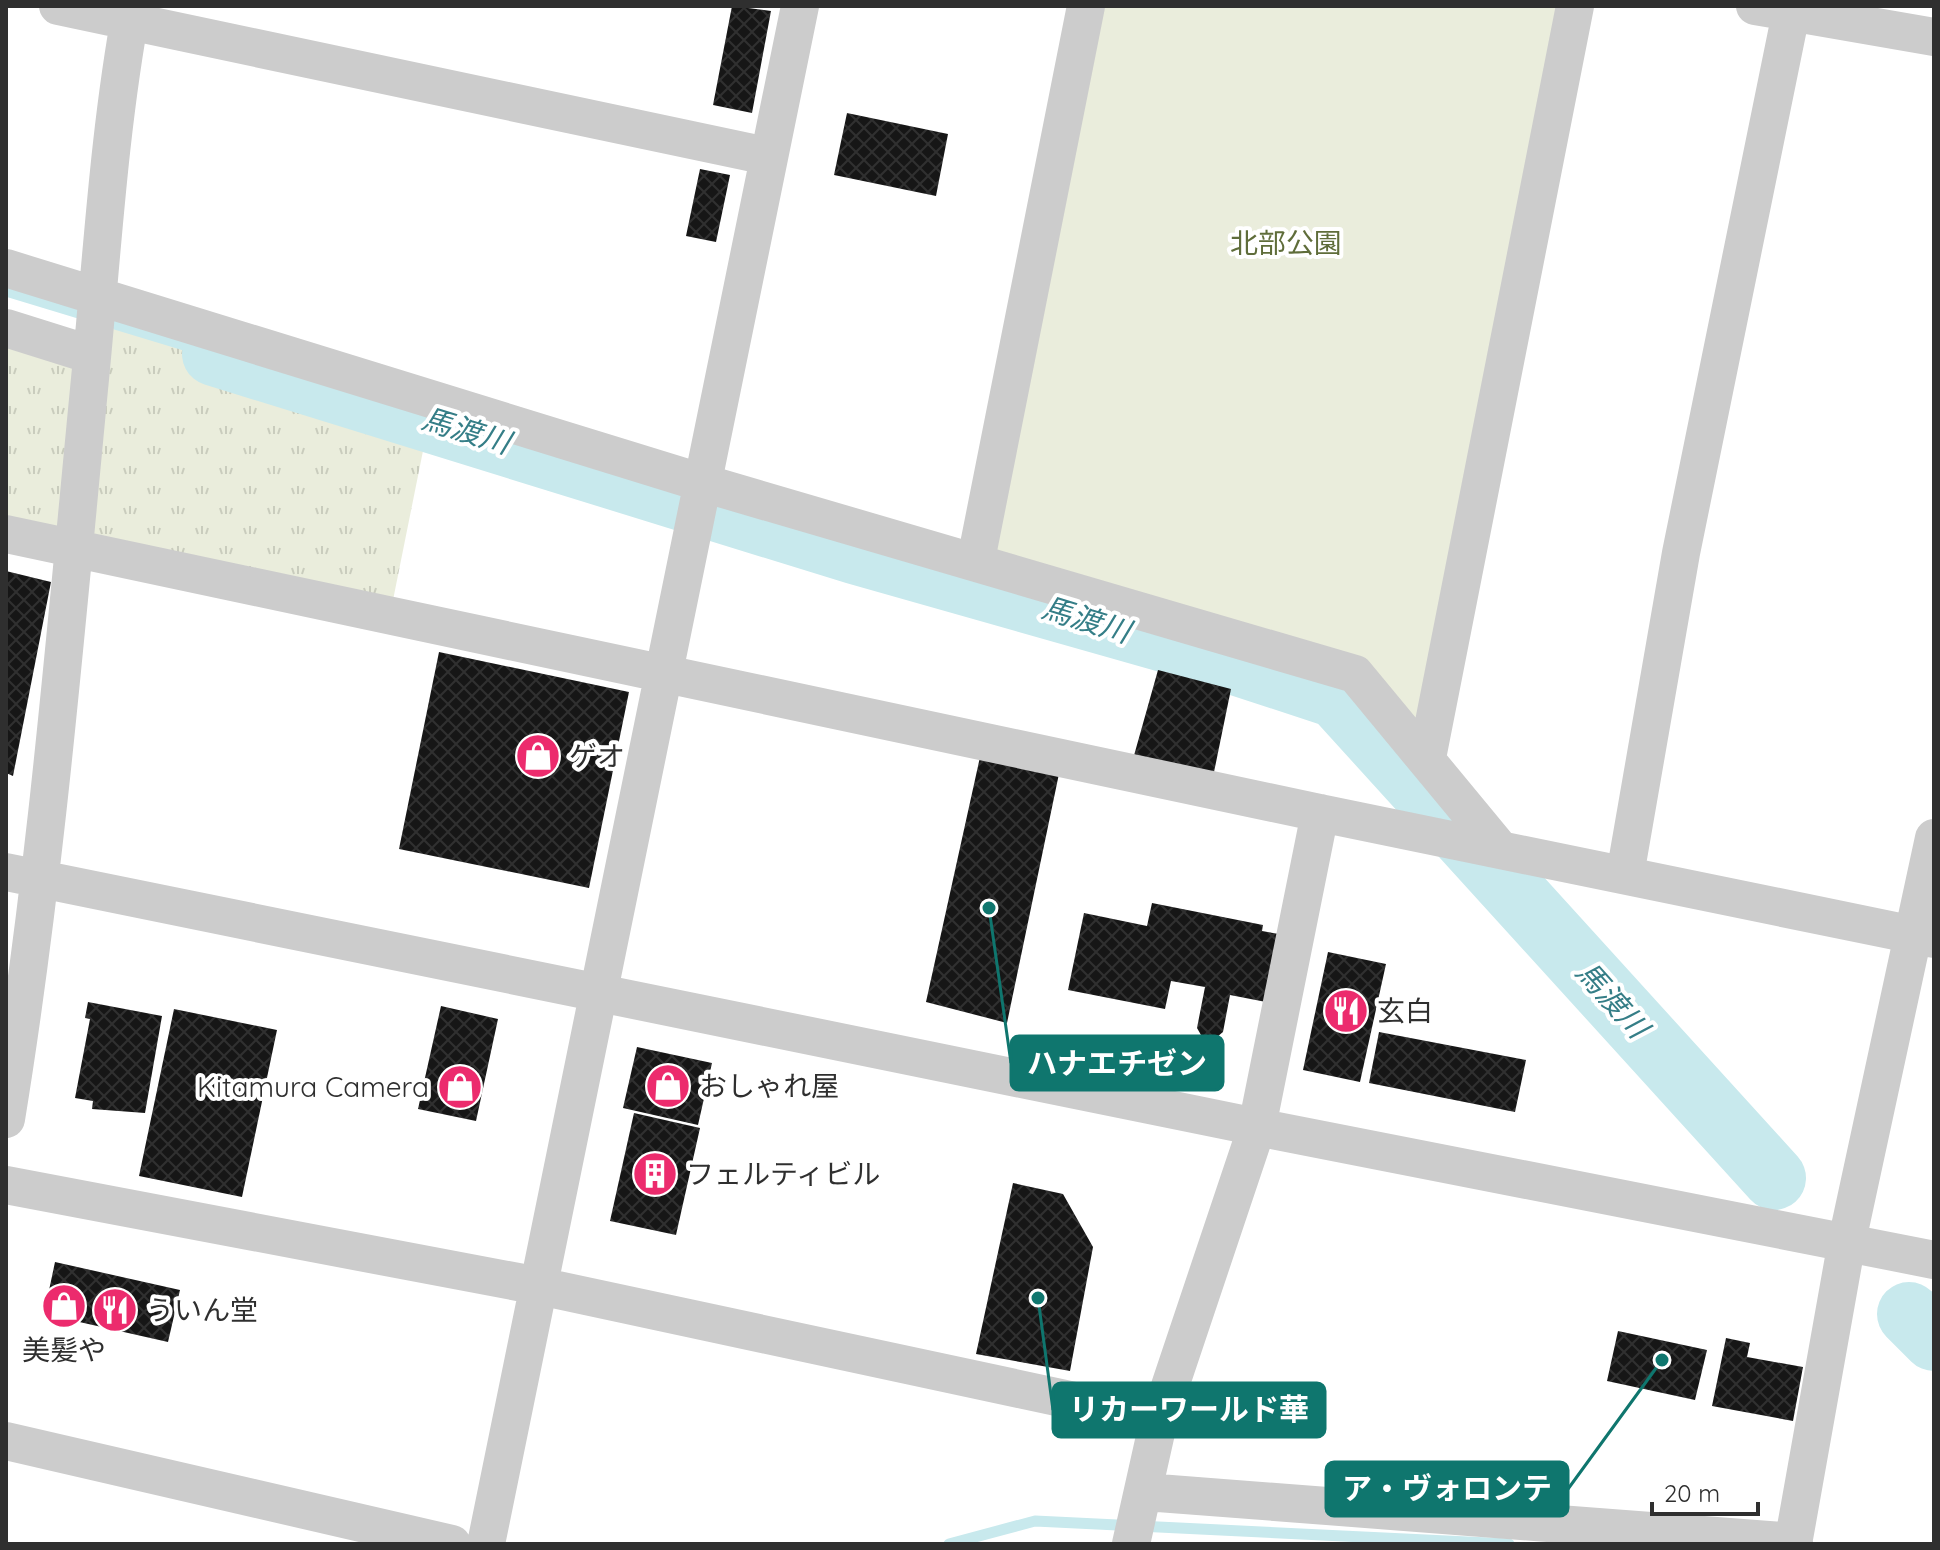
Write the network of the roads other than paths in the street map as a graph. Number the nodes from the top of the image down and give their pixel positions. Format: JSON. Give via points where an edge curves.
{"nodes":[{"id":1,"x":58,"y":6,"type":"edge"},
{"id":2,"x":800,"y":6,"type":"edge"},
{"id":3,"x":1086,"y":6,"type":"edge"},
{"id":4,"x":1575,"y":6,"type":"edge"},
{"id":5,"x":1755,"y":6,"type":"edge"},
{"id":6,"x":1791,"y":13,"type":"junction"},
{"id":7,"x":130,"y":14,"type":"edge"},
{"id":8,"x":1934,"y":37,"type":"edge"},
{"id":9,"x":767,"y":156,"type":"junction"},
{"id":10,"x":6,"y":268,"type":"edge"},
{"id":11,"x":95,"y":296,"type":"junction"},
{"id":12,"x":6,"y":328,"type":"edge"},
{"id":13,"x":92,"y":355,"type":"junction"},
{"id":14,"x":703,"y":483,"type":"junction"},
{"id":15,"x":6,"y":534,"type":"edge"},
{"id":16,"x":73,"y":548,"type":"junction"},
{"id":17,"x":976,"y":560,"type":"junction"},
{"id":18,"x":663,"y":672,"type":"junction"},
{"id":19,"x":1427,"y":758,"type":"junction"},
{"id":20,"x":1320,"y":813,"type":"junction"},
{"id":21,"x":1934,"y":838,"type":"edge"},
{"id":22,"x":1499,"y":848,"type":"junction"},
{"id":23,"x":22,"y":875,"type":"edge"},
{"id":24,"x":1625,"y":875,"type":"junction"},
{"id":25,"x":1924,"y":937,"type":"edge"},
{"id":26,"x":601,"y":992,"type":"junction"},
{"id":27,"x":6,"y":1119,"type":"edge"},
{"id":28,"x":1257,"y":1127,"type":"junction"},
{"id":29,"x":6,"y":1185,"type":"edge"},
{"id":30,"x":1847,"y":1241,"type":"junction"},
{"id":31,"x":1934,"y":1260,"type":"edge"},
{"id":32,"x":539,"y":1286,"type":"junction"},
{"id":33,"x":1159,"y":1419,"type":"junction"},
{"id":34,"x":6,"y":1441,"type":"edge"},
{"id":35,"x":1145,"y":1492,"type":"junction"},
{"id":36,"x":1794,"y":1543,"type":"edge"},
{"id":37,"x":452,"y":1544,"type":"edge"},
{"id":38,"x":486,"y":1544,"type":"edge"},
{"id":39,"x":1131,"y":1544,"type":"edge"}],
"edges":[{"from":1,"to":7,"type":"street"},
{"from":2,"to":9,"type":"street"},
{"from":3,"to":17,"type":"street"},
{"from":4,"to":19,"type":"street"},
{"from":5,"to":6,"type":"street"},
{"from":6,"to":8,"type":"street"},
{"from":6,"to":24,"type":"street","via":[[1681,553]]},
{"from":7,"to":9,"type":"street"},
{"from":7,"to":11,"type":"street"},
{"from":9,"to":14,"type":"street"},
{"from":10,"to":11,"type":"street"},
{"from":11,"to":13,"type":"street"},
{"from":11,"to":14,"type":"street"},
{"from":12,"to":13,"type":"street"},
{"from":13,"to":16,"type":"street"},
{"from":14,"to":17,"type":"street"},
{"from":14,"to":18,"type":"street"},
{"from":15,"to":16,"type":"street"},
{"from":16,"to":18,"type":"street"},
{"from":16,"to":23,"type":"street"},
{"from":17,"to":19,"type":"street","via":[[1355,674]]},
{"from":18,"to":20,"type":"street"},
{"from":18,"to":26,"type":"street"},
{"from":19,"to":22,"type":"street"},
{"from":20,"to":22,"type":"street"},
{"from":20,"to":28,"type":"street"},
{"from":21,"to":25,"type":"street"},
{"from":22,"to":24,"type":"street"},
{"from":23,"to":26,"type":"street"},
{"from":23,"to":27,"type":"street","via":[[27,990]]},
{"from":24,"to":25,"type":"street"},
{"from":25,"to":30,"type":"street"},
{"from":26,"to":28,"type":"street"},
{"from":26,"to":32,"type":"street"},
{"from":28,"to":30,"type":"street"},
{"from":28,"to":33,"type":"street"},
{"from":29,"to":32,"type":"street"},
{"from":30,"to":31,"type":"street"},
{"from":30,"to":36,"type":"street"},
{"from":32,"to":33,"type":"street"},
{"from":32,"to":38,"type":"street"},
{"from":33,"to":35,"type":"street"},
{"from":34,"to":37,"type":"street"},
{"from":35,"to":36,"type":"street"},
{"from":35,"to":39,"type":"street"}]}
